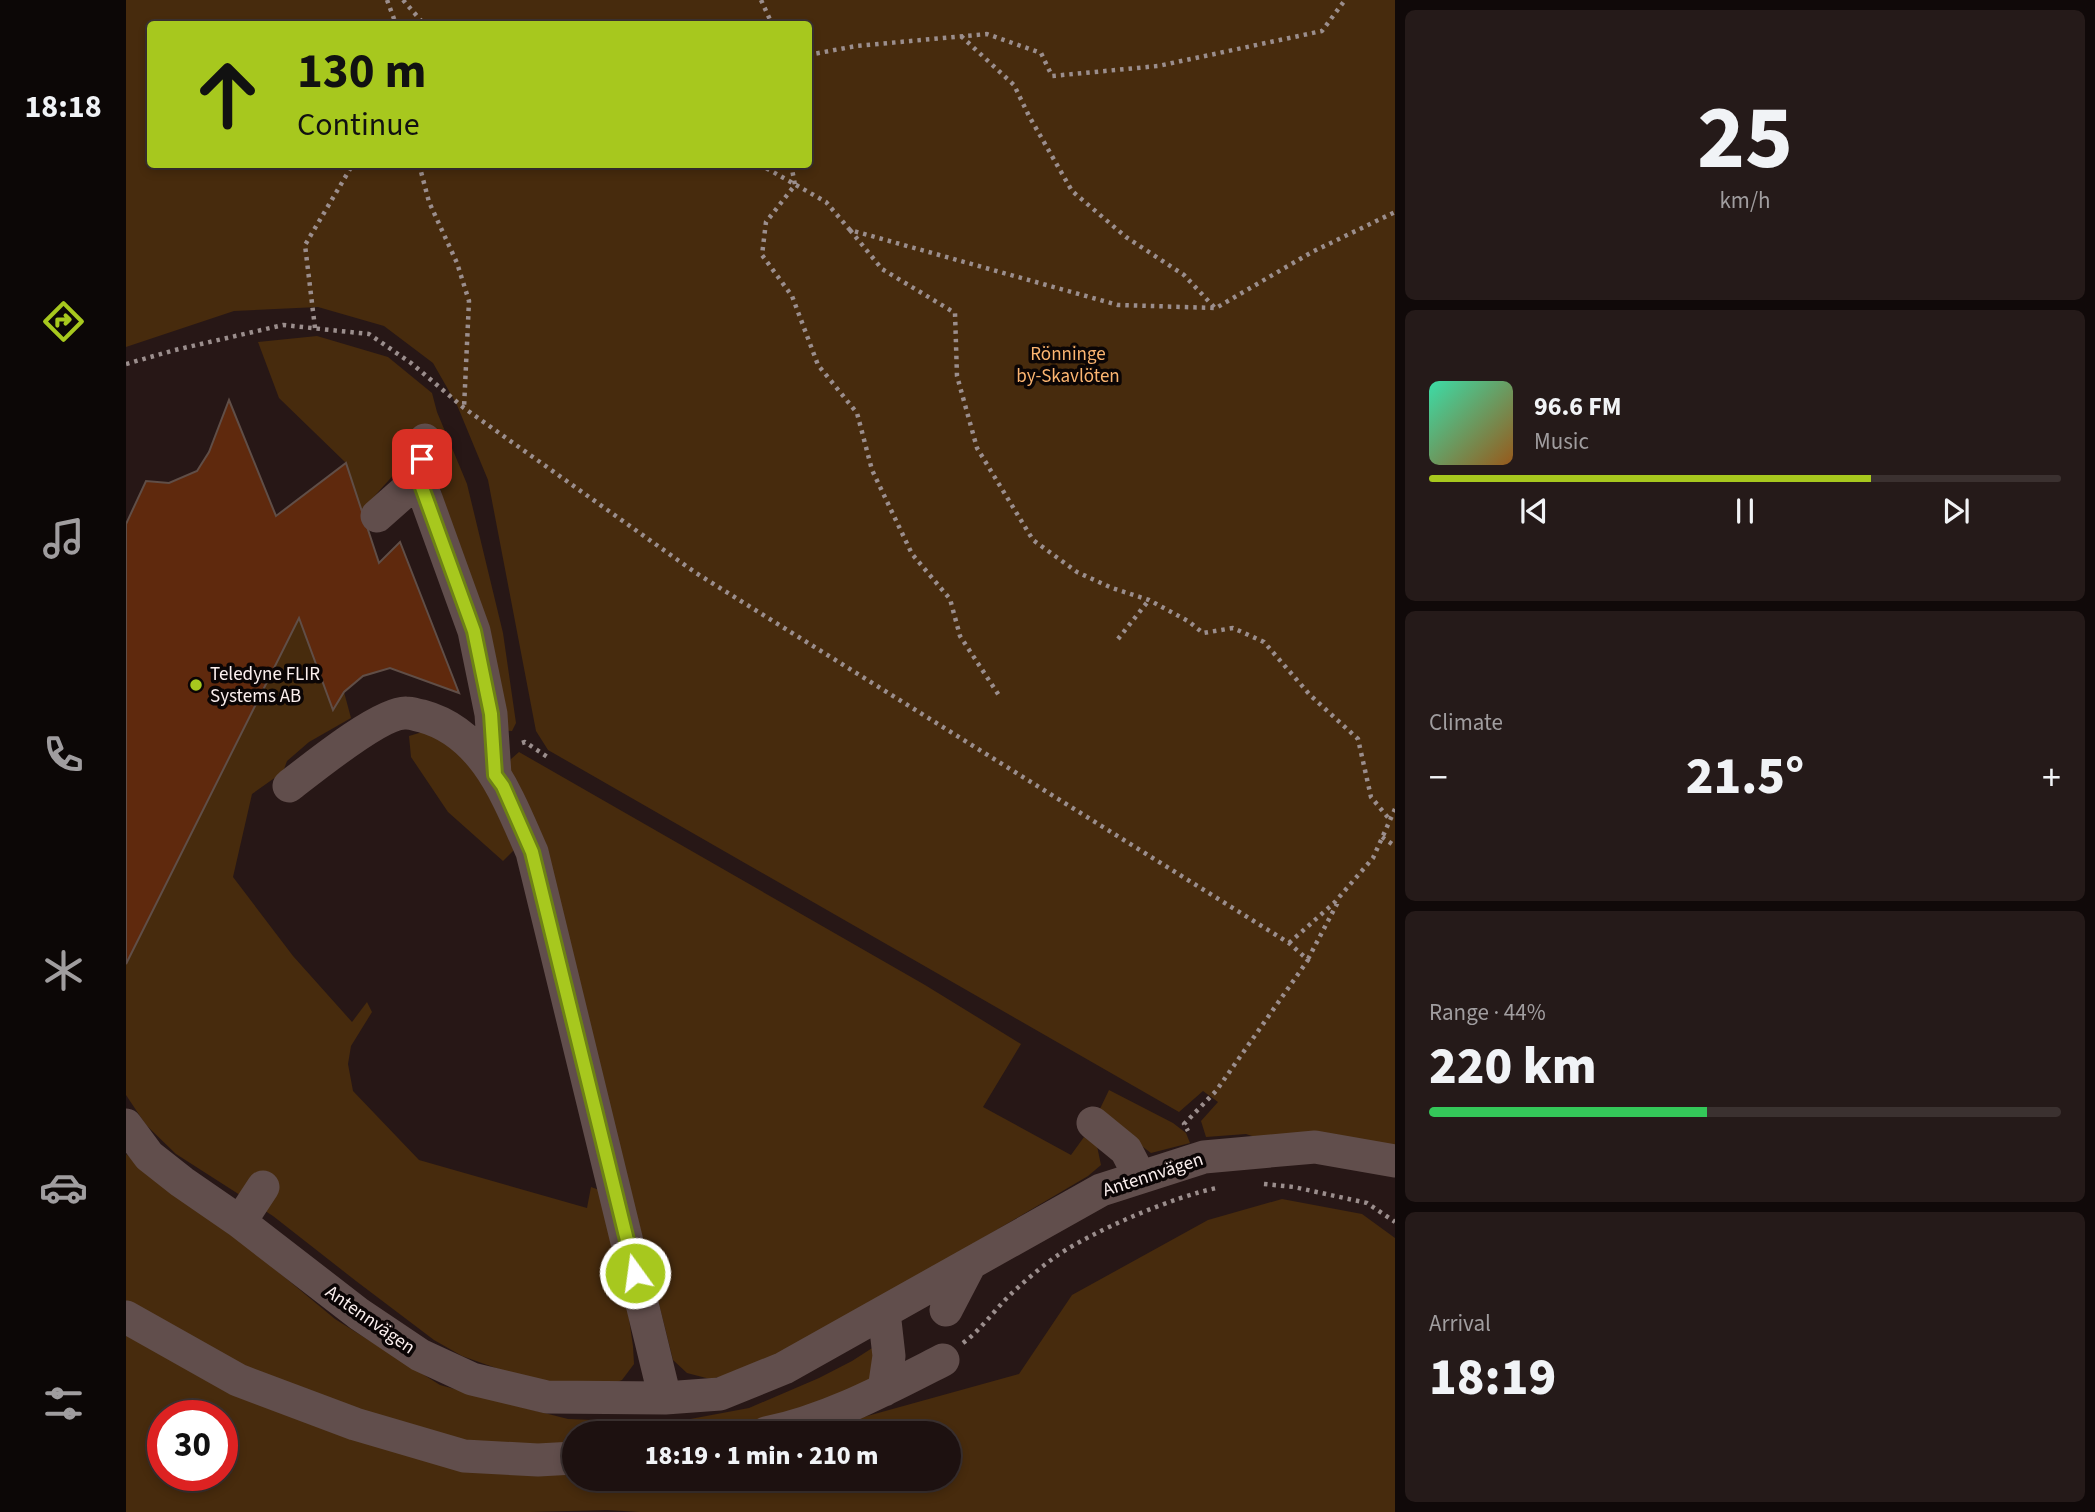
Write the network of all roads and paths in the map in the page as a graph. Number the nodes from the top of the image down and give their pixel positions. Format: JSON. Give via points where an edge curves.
{"nodes":[{"id":1,"x":387,"y":0,"type":"edge"},
{"id":2,"x":403,"y":0,"type":"edge"},
{"id":3,"x":761,"y":0,"type":"edge"},
{"id":4,"x":1345,"y":0,"type":"edge"},
{"id":5,"x":395,"y":21,"type":"edge"},
{"id":6,"x":421,"y":21,"type":"edge"},
{"id":7,"x":771,"y":21,"type":"edge"},
{"id":8,"x":961,"y":36,"type":"junction"},
{"id":9,"x":812,"y":54,"type":"edge"},
{"id":10,"x":351,"y":168,"type":"edge"},
{"id":11,"x":420,"y":168,"type":"edge"},
{"id":12,"x":766,"y":168,"type":"edge"},
{"id":13,"x":792,"y":168,"type":"edge"},
{"id":14,"x":795,"y":185,"type":"junction"},
{"id":15,"x":1395,"y":212,"type":"edge"},
{"id":16,"x":850,"y":230,"type":"junction"},
{"id":17,"x":1216,"y":308,"type":"junction"},
{"id":18,"x":315,"y":328,"type":"junction"},
{"id":19,"x":126,"y":364,"type":"edge"},
{"id":20,"x":464,"y":408,"type":"junction"},
{"id":21,"x":425,"y":440,"type":"dead end"},
{"id":22,"x":419,"y":479,"type":"junction"},
{"id":23,"x":377,"y":516,"type":"dead end"},
{"id":24,"x":1149,"y":600,"type":"junction"},
{"id":25,"x":1118,"y":639,"type":"dead end"},
{"id":26,"x":1000,"y":697,"type":"dead end"},
{"id":27,"x":525,"y":743,"type":"dead end"},
{"id":28,"x":549,"y":758,"type":"dead end"},
{"id":29,"x":495,"y":775,"type":"junction"},
{"id":30,"x":289,"y":786,"type":"dead end"},
{"id":31,"x":1395,"y":809,"type":"edge"},
{"id":32,"x":1390,"y":820,"type":"junction"},
{"id":33,"x":1382,"y":836,"type":"junction"},
{"id":34,"x":1395,"y":846,"type":"edge"},
{"id":35,"x":1342,"y":894,"type":"junction"},
{"id":36,"x":1289,"y":943,"type":"junction"},
{"id":37,"x":1308,"y":960,"type":"junction"},
{"id":38,"x":1093,"y":1123,"type":"dead end"},
{"id":39,"x":1184,"y":1124,"type":"dead end"},
{"id":40,"x":126,"y":1125,"type":"edge"},
{"id":41,"x":1395,"y":1161,"type":"edge"},
{"id":42,"x":1140,"y":1177,"type":"junction"},
{"id":43,"x":1261,"y":1184,"type":"dead end"},
{"id":44,"x":263,"y":1187,"type":"dead end"},
{"id":45,"x":1224,"y":1187,"type":"dead end"},
{"id":46,"x":240,"y":1222,"type":"junction"},
{"id":47,"x":1395,"y":1222,"type":"edge"},
{"id":48,"x":970,"y":1264,"type":"junction"},
{"id":49,"x":946,"y":1310,"type":"dead end"},
{"id":50,"x":884,"y":1312,"type":"junction"},
{"id":51,"x":126,"y":1317,"type":"edge"},
{"id":52,"x":943,"y":1360,"type":"joint"},
{"id":53,"x":884,"y":1390,"type":"junction"},
{"id":54,"x":666,"y":1398,"type":"junction"},
{"id":55,"x":813,"y":1421,"type":"edge"},
{"id":56,"x":562,"y":1459,"type":"edge"}],
"edges":[{"from":1,"to":5,"type":"path"},
{"from":2,"to":6,"type":"path"},
{"from":3,"to":7,"type":"path"},
{"from":4,"to":8,"type":"path","via":[[1322,31],[1158,66],[1052,76],[1041,53],[987,34]]},
{"from":8,"to":9,"type":"path"},
{"from":8,"to":17,"type":"path","via":[[1014,85],[1072,191],[1126,237],[1184,275]]},
{"from":10,"to":18,"type":"path","via":[[305,245]]},
{"from":11,"to":20,"type":"path","via":[[469,301]]},
{"from":12,"to":14,"type":"path"},
{"from":13,"to":14,"type":"path"},
{"from":14,"to":16,"type":"path","via":[[826,202]]},
{"from":14,"to":26,"type":"path","via":[[766,222],[762,255],[792,296],[817,365],[857,413],[872,470],[912,554],[950,599],[960,636]]},
{"from":15,"to":17,"type":"path"},
{"from":16,"to":17,"type":"path","via":[[1118,305]]},
{"from":16,"to":24,"type":"path","via":[[882,270],[955,313],[957,376],[977,449],[1033,540],[1077,572]]},
{"from":18,"to":19,"type":"path","via":[[284,325]]},
{"from":18,"to":20,"type":"path","via":[[369,334]]},
{"from":20,"to":36,"type":"path","via":[[696,573]]},
{"from":21,"to":22,"type":"street"},
{"from":22,"to":23,"type":"street"},
{"from":22,"to":29,"type":"street","via":[[474,631],[491,714]]},
{"from":24,"to":25,"type":"path"},
{"from":24,"to":32,"type":"path","via":[[1203,633],[1233,628],[1264,642],[1310,695],[1358,739],[1371,797]]},
{"from":27,"to":28,"type":"path"},
{"from":29,"to":30,"type":"street","via":[[474,746],[439,721],[405,712],[368,728]]},
{"from":29,"to":54,"type":"street","via":[[532,852]]},
{"from":31,"to":32,"type":"path"},
{"from":32,"to":33,"type":"path"},
{"from":33,"to":34,"type":"path"},
{"from":33,"to":35,"type":"path","via":[[1373,858]]},
{"from":35,"to":36,"type":"path"},
{"from":35,"to":37,"type":"path"},
{"from":36,"to":37,"type":"path"},
{"from":37,"to":39,"type":"path","via":[[1216,1091]]},
{"from":38,"to":42,"type":"street","via":[[1126,1150]]},
{"from":40,"to":46,"type":"street","name":"Antennvägen","via":[[149,1156]]},
{"from":41,"to":42,"type":"street","name":"Antennvägen","via":[[1315,1147],[1204,1157]]},
{"from":42,"to":48,"type":"street","name":"Antennvägen","via":[[1101,1190]]},
{"from":43,"to":47,"type":"path","via":[[1294,1186],[1367,1203]]},
{"from":44,"to":46,"type":"street"},
{"from":45,"to":52,"type":"path","via":[[1109,1227],[1058,1255]]},
{"from":46,"to":54,"type":"street","name":"Antennvägen","via":[[359,1314],[420,1355],[472,1379],[547,1397]]},
{"from":48,"to":49,"type":"street"},
{"from":48,"to":50,"type":"street","name":"Antennvägen"},
{"from":50,"to":53,"type":"street","via":[[889,1356]]},
{"from":50,"to":54,"type":"street","name":"Antennvägen","via":[[772,1373],[719,1394]]},
{"from":51,"to":56,"type":"street","via":[[238,1380],[355,1424],[464,1456]]},
{"from":52,"to":53,"type":"street"},
{"from":53,"to":55,"type":"street"}]}
